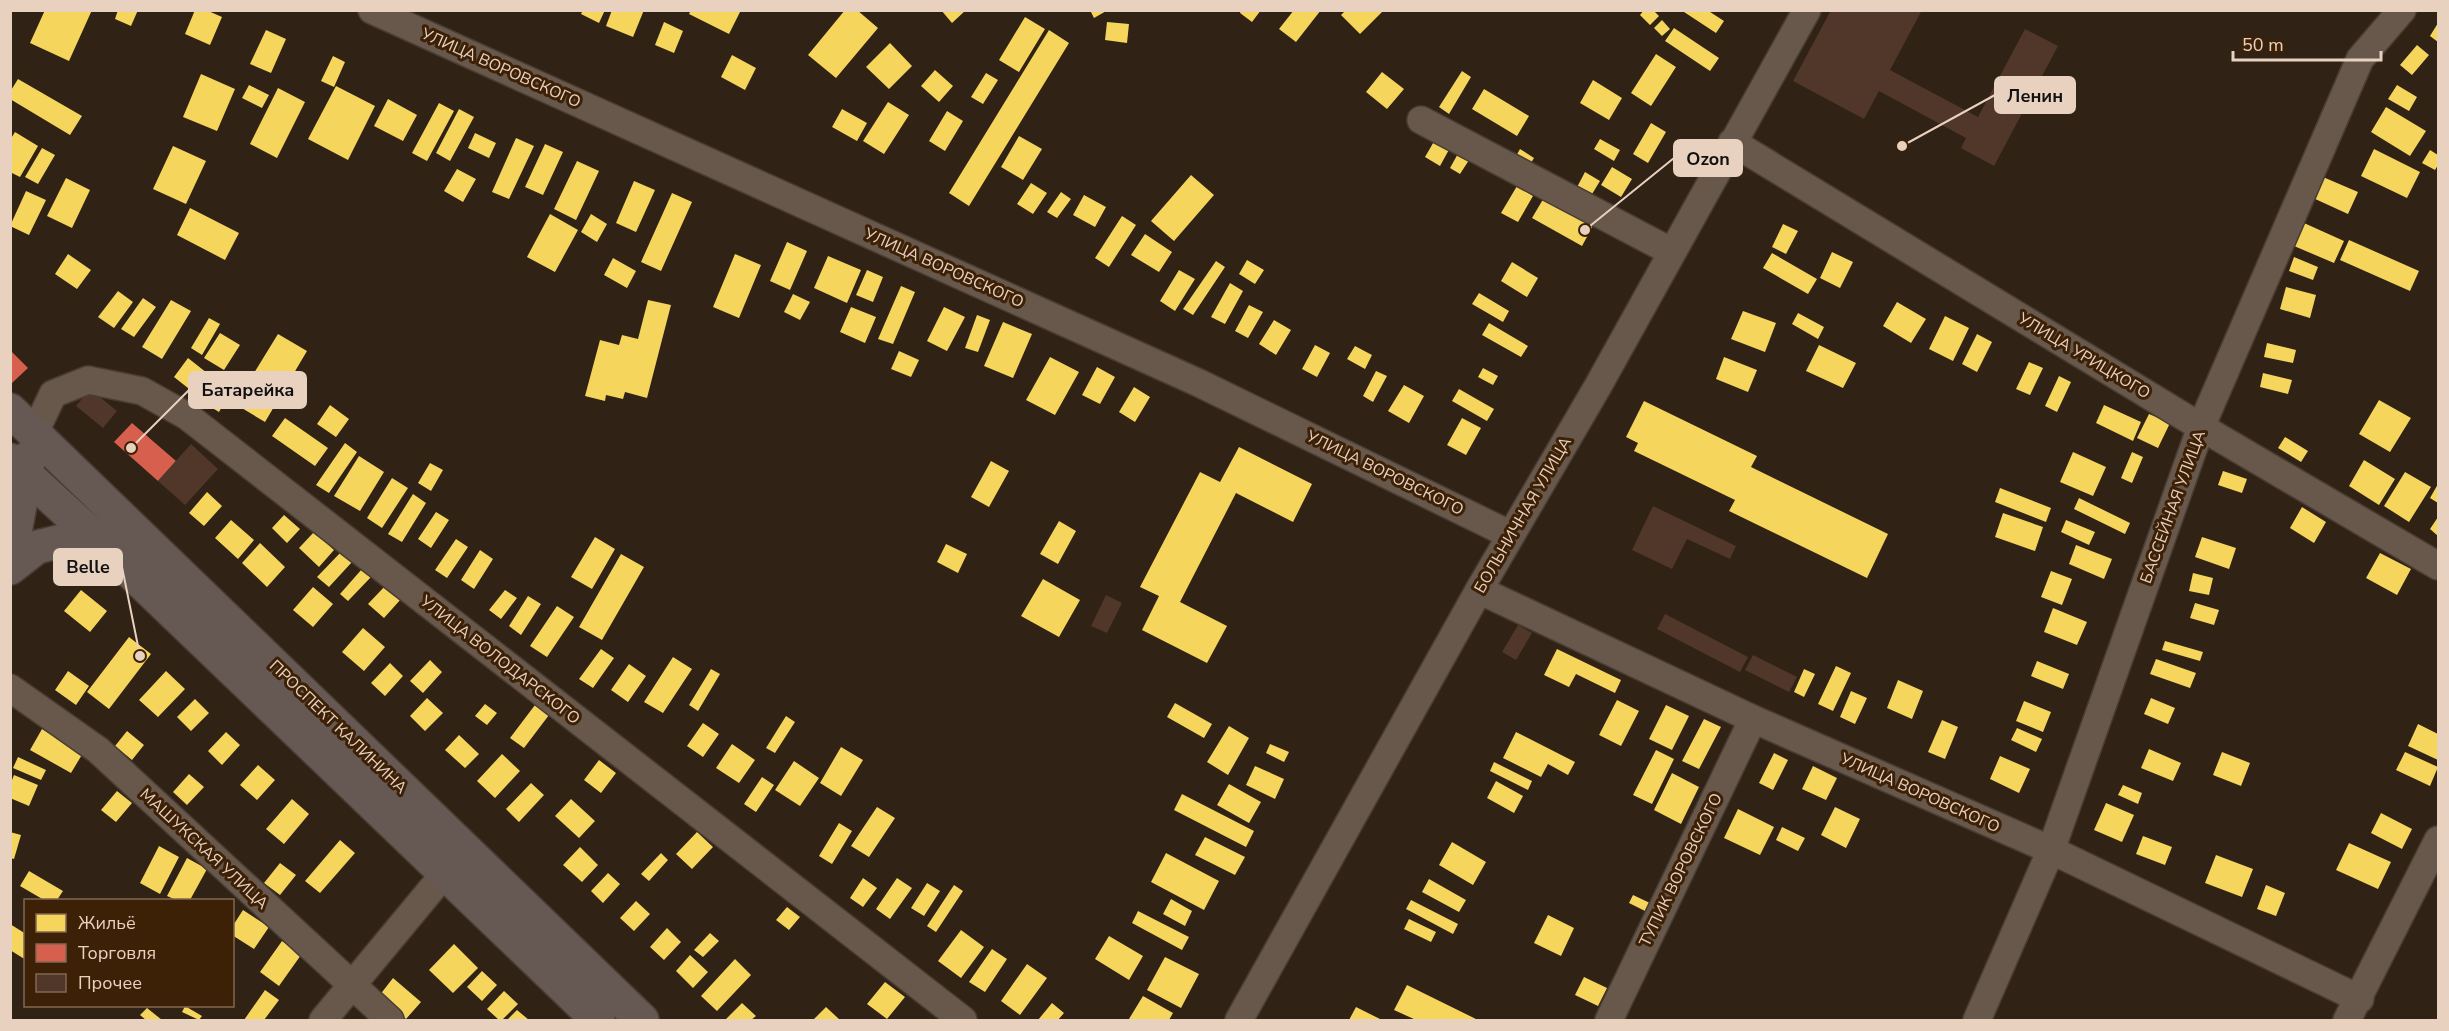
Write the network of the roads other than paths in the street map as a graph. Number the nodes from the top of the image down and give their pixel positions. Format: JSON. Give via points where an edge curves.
{"nodes":[{"id":1,"x":372,"y":10,"type":"edge"},
{"id":2,"x":1807,"y":10,"type":"edge"},
{"id":3,"x":2402,"y":10,"type":"edge"},
{"id":4,"x":1421,"y":120,"type":"dead end"},
{"id":5,"x":1732,"y":142,"type":"junction"},
{"id":6,"x":1672,"y":252,"type":"junction"},
{"id":7,"x":10,"y":410,"type":"edge"},
{"id":8,"x":2201,"y":427,"type":"junction"},
{"id":9,"x":34,"y":434,"type":"junction"},
{"id":10,"x":18,"y":468,"type":"edge"},
{"id":11,"x":91,"y":534,"type":"junction"},
{"id":12,"x":1511,"y":535,"type":"junction"},
{"id":13,"x":10,"y":559,"type":"edge"},
{"id":14,"x":2439,"y":566,"type":"edge"},
{"id":15,"x":10,"y":568,"type":"edge"},
{"id":16,"x":1479,"y":590,"type":"junction"},
{"id":17,"x":10,"y":688,"type":"edge"},
{"id":18,"x":1753,"y":718,"type":"junction"},
{"id":19,"x":2439,"y":840,"type":"edge"},
{"id":20,"x":2051,"y":850,"type":"junction"},
{"id":21,"x":445,"y":873,"type":"junction"},
{"id":22,"x":351,"y":985,"type":"junction"},
{"id":23,"x":2354,"y":1010,"type":"edge"},
{"id":24,"x":323,"y":1020,"type":"edge"},
{"id":25,"x":390,"y":1020,"type":"edge"},
{"id":26,"x":598,"y":1020,"type":"edge"},
{"id":27,"x":642,"y":1020,"type":"edge"},
{"id":28,"x":963,"y":1020,"type":"edge"},
{"id":29,"x":1239,"y":1020,"type":"edge"},
{"id":30,"x":1609,"y":1020,"type":"edge"},
{"id":31,"x":1977,"y":1020,"type":"edge"}],
"edges":[{"from":1,"to":12,"type":"street","name":"УЛИЦА ВОРОВСКОГО","via":[[1199,383]]},
{"from":2,"to":5,"type":"street","name":"БОЛЬНИЧНАЯ УЛИЦА"},
{"from":3,"to":8,"type":"street","name":"БАССЕЙНАЯ УЛИЦА","via":[[2360,59]]},
{"from":4,"to":6,"type":"street"},
{"from":5,"to":6,"type":"street","name":"БОЛЬНИЧНАЯ УЛИЦА"},
{"from":5,"to":8,"type":"street","name":"УЛИЦА УРИЦКОГО"},
{"from":6,"to":12,"type":"street","name":"БОЛЬНИЧНАЯ УЛИЦА"},
{"from":7,"to":9,"type":"main road","name":"ПРОСПЕКТ КАЛИНИНА"},
{"from":8,"to":14,"type":"street","name":"УЛИЦА УРИЦКОГО"},
{"from":8,"to":20,"type":"street","name":"БАССЕЙНАЯ УЛИЦА"},
{"from":9,"to":10,"type":"main road"},
{"from":9,"to":27,"type":"main road","name":"ПРОСПЕКТ КАЛИНИНА"},
{"from":9,"to":28,"type":"street","name":"УЛИЦА ВОЛОДАРСКОГО","via":[[53,394],[88,380],[142,391],[187,416]]},
{"from":10,"to":11,"type":"main road","name":"ПРОСПЕКТ КАЛИНИНА"},
{"from":10,"to":13,"type":"main road"},
{"from":11,"to":15,"type":"main road","via":[[37,547]]},
{"from":11,"to":21,"type":"main road","name":"ПРОСПЕКТ КАЛИНИНА"},
{"from":12,"to":16,"type":"street","name":"БОЛЬНИЧНАЯ УЛИЦА"},
{"from":16,"to":18,"type":"street","name":"УЛИЦА ВОРОВСКОГО"},
{"from":16,"to":29,"type":"street","name":"БОЛЬНИЧНАЯ УЛИЦА"},
{"from":17,"to":22,"type":"street","name":"МАШУКСКАЯ УЛИЦА","via":[[98,750]]},
{"from":18,"to":20,"type":"street","name":"УЛИЦА ВОРОВСКОГО"},
{"from":18,"to":30,"type":"street","name":"ТУПИК ВОРОВСКОГО"},
{"from":19,"to":23,"type":"street"},
{"from":20,"to":23,"type":"street","name":"УЛИЦА ВОРОВСКОГО"},
{"from":20,"to":31,"type":"street","name":"БАССЕЙНАЯ УЛИЦА"},
{"from":21,"to":22,"type":"street"},
{"from":21,"to":26,"type":"main road","name":"ПРОСПЕКТ КАЛИНИНА"},
{"from":22,"to":24,"type":"street"},
{"from":22,"to":25,"type":"street","name":"МАШУКСКАЯ УЛИЦА"}]}
